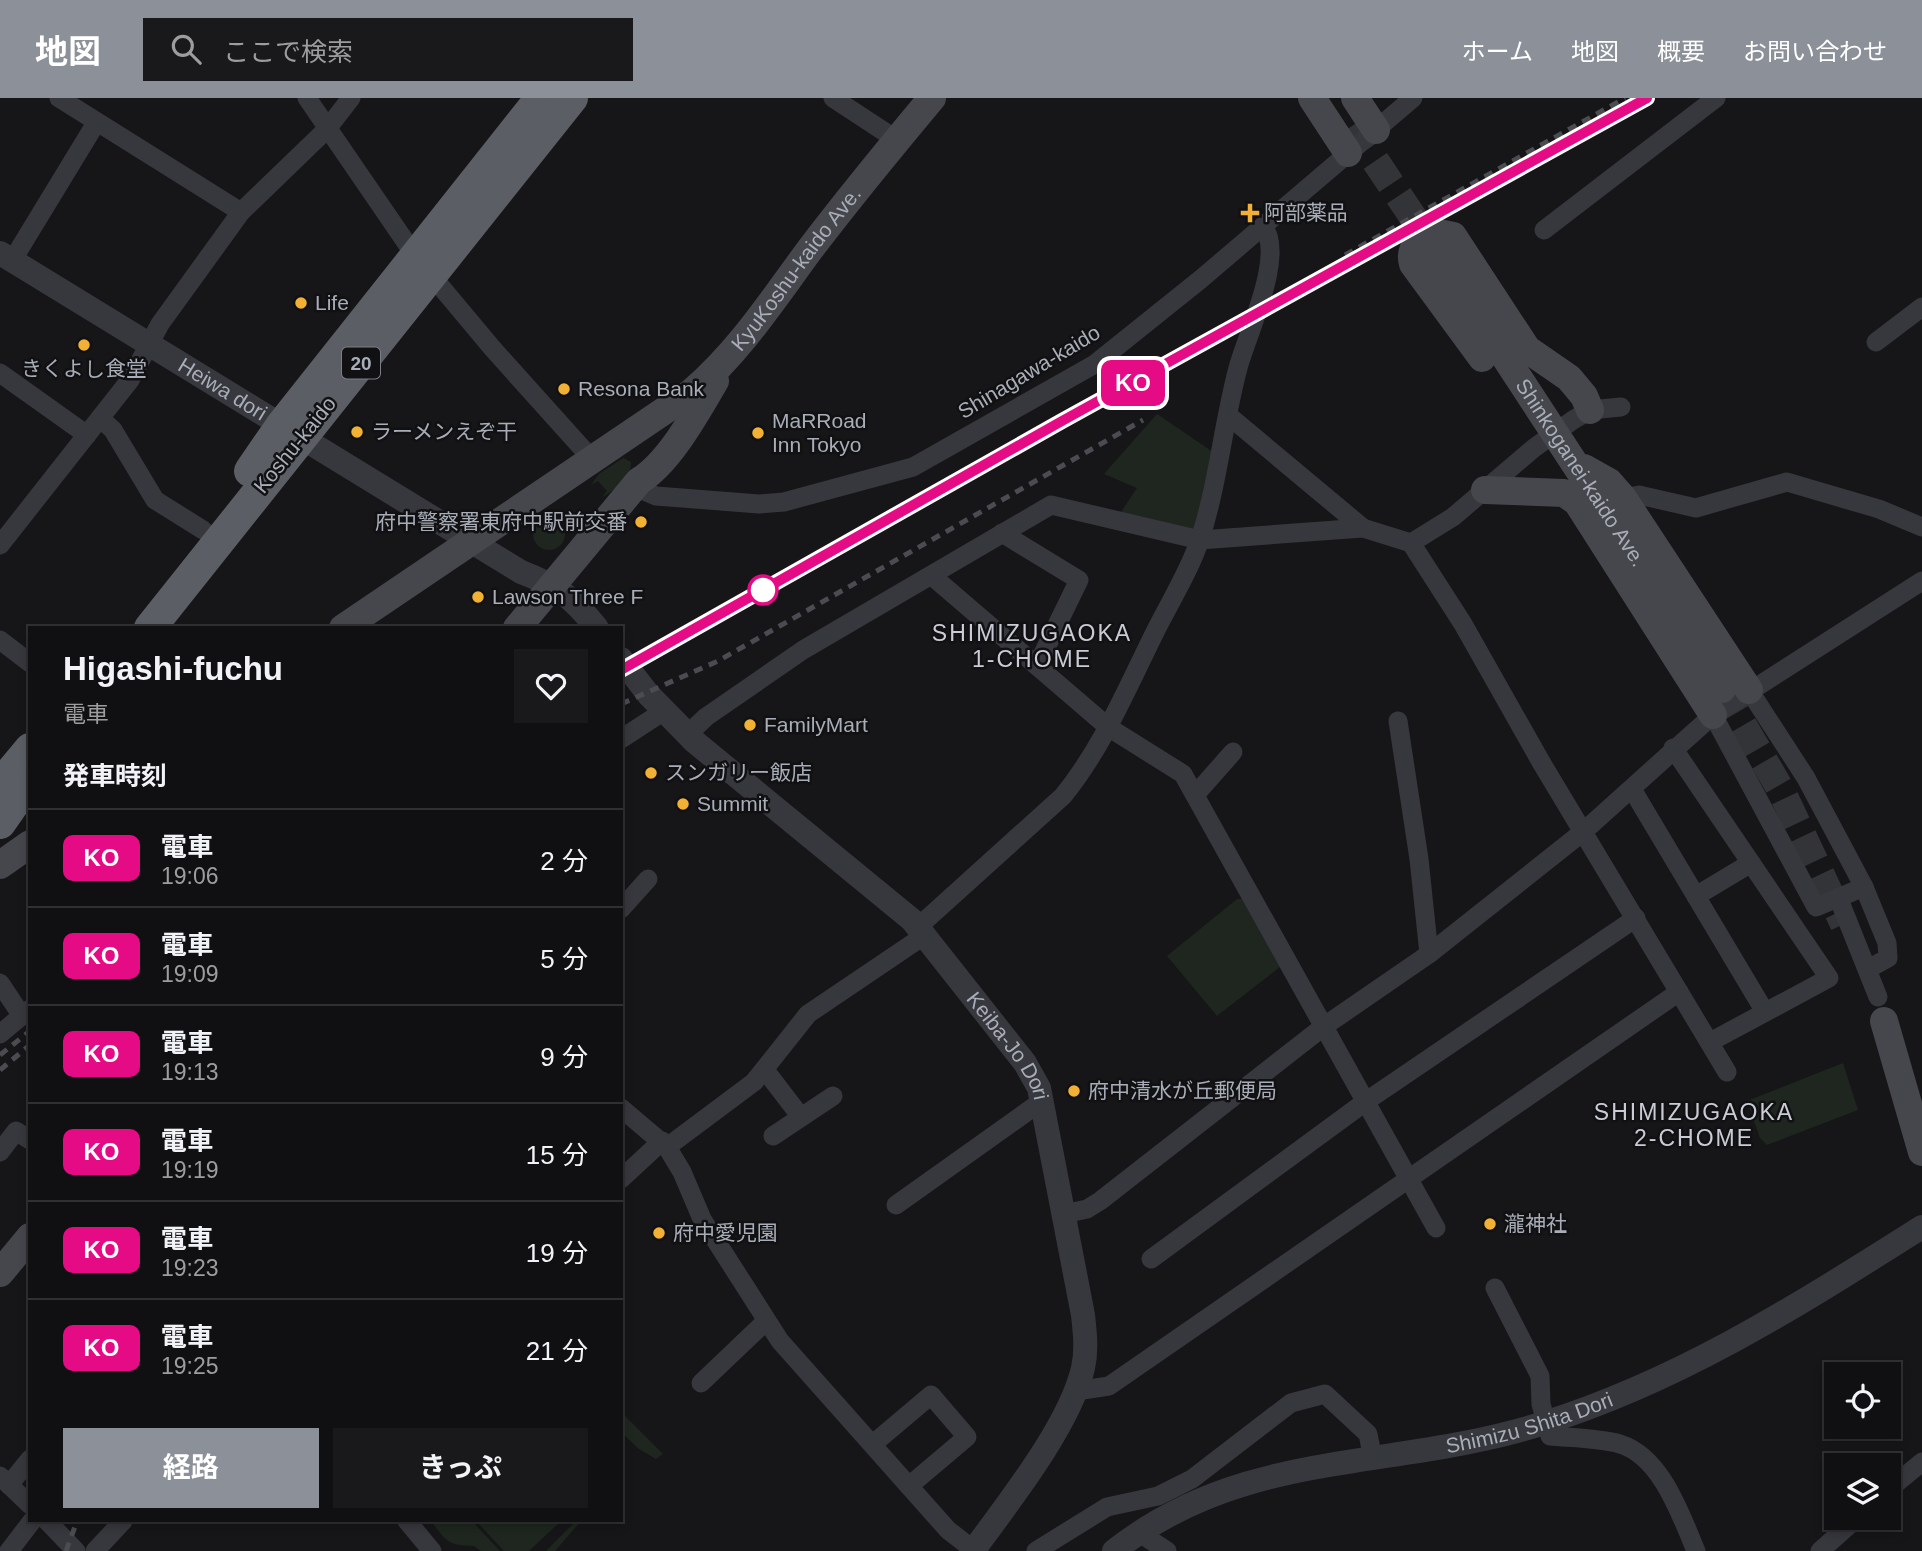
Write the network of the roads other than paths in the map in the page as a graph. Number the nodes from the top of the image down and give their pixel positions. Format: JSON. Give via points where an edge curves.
{"nodes":[{"id":1,"x":59,"y":98,"type":"edge"},
{"id":2,"x":307,"y":98,"type":"edge"},
{"id":3,"x":351,"y":98,"type":"edge"},
{"id":4,"x":541,"y":98,"type":"edge"},
{"id":5,"x":572,"y":98,"type":"edge"},
{"id":6,"x":833,"y":98,"type":"edge"},
{"id":7,"x":932,"y":98,"type":"edge"},
{"id":8,"x":1312,"y":98,"type":"edge"},
{"id":9,"x":1334,"y":98,"type":"edge"},
{"id":10,"x":1356,"y":98,"type":"edge"},
{"id":11,"x":1413,"y":98,"type":"edge"},
{"id":12,"x":1716,"y":98,"type":"edge"},
{"id":13,"x":96,"y":123,"type":"junction"},
{"id":14,"x":327,"y":129,"type":"junction"},
{"id":15,"x":1359,"y":136,"type":"junction"},
{"id":16,"x":897,"y":139,"type":"junction"},
{"id":17,"x":241,"y":212,"type":"junction"},
{"id":18,"x":1263,"y":226,"type":"junction"},
{"id":19,"x":1544,"y":230,"type":"dead end"},
{"id":20,"x":1439,"y":256,"type":"tunnel mouth"},
{"id":21,"x":4,"y":257,"type":"edge"},
{"id":22,"x":424,"y":266,"type":"junction"},
{"id":23,"x":1922,"y":307,"type":"edge"},
{"id":24,"x":1876,"y":342,"type":"dead end"},
{"id":25,"x":149,"y":345,"type":"junction"},
{"id":26,"x":731,"y":355,"type":"junction"},
{"id":27,"x":0,"y":373,"type":"edge"},
{"id":28,"x":1621,"y":407,"type":"dead end"},
{"id":29,"x":1590,"y":410,"type":"junction"},
{"id":30,"x":1229,"y":416,"type":"junction"},
{"id":31,"x":100,"y":418,"type":"junction"},
{"id":32,"x":645,"y":423,"type":"junction"},
{"id":33,"x":1549,"y":426,"type":"junction"},
{"id":34,"x":291,"y":432,"type":"junction"},
{"id":35,"x":87,"y":435,"type":"junction"},
{"id":36,"x":591,"y":458,"type":"junction"},
{"id":37,"x":1575,"y":464,"type":"junction"},
{"id":38,"x":637,"y":484,"type":"junction"},
{"id":39,"x":1485,"y":490,"type":"junction"},
{"id":40,"x":1623,"y":498,"type":"junction"},
{"id":41,"x":1922,"y":527,"type":"edge"},
{"id":42,"x":1363,"y":528,"type":"junction"},
{"id":43,"x":203,"y":530,"type":"junction"},
{"id":44,"x":1002,"y":533,"type":"junction"},
{"id":45,"x":1200,"y":540,"type":"junction"},
{"id":46,"x":470,"y":541,"type":"junction"},
{"id":47,"x":1411,"y":543,"type":"junction"},
{"id":48,"x":0,"y":545,"type":"edge"},
{"id":49,"x":932,"y":576,"type":"junction"},
{"id":50,"x":1922,"y":581,"type":"edge"},
{"id":51,"x":554,"y":584,"type":"junction"},
{"id":52,"x":127,"y":626,"type":"edge"},
{"id":53,"x":151,"y":626,"type":"edge"},
{"id":54,"x":345,"y":626,"type":"edge"},
{"id":55,"x":519,"y":626,"type":"edge"},
{"id":56,"x":595,"y":626,"type":"edge"},
{"id":57,"x":0,"y":640,"type":"edge"},
{"id":58,"x":28,"y":661,"type":"edge"},
{"id":59,"x":623,"y":661,"type":"edge"},
{"id":60,"x":1037,"y":666,"type":"junction"},
{"id":61,"x":1736,"y":690,"type":"junction"},
{"id":62,"x":664,"y":711,"type":"junction"},
{"id":63,"x":1713,"y":715,"type":"junction"},
{"id":64,"x":1398,"y":721,"type":"dead end"},
{"id":65,"x":1108,"y":727,"type":"junction"},
{"id":66,"x":687,"y":735,"type":"junction"},
{"id":67,"x":623,"y":738,"type":"edge"},
{"id":68,"x":1674,"y":748,"type":"junction"},
{"id":69,"x":1233,"y":752,"type":"dead end"},
{"id":70,"x":28,"y":754,"type":"edge"},
{"id":71,"x":1632,"y":789,"type":"junction"},
{"id":72,"x":1195,"y":795,"type":"junction"},
{"id":73,"x":13,"y":798,"type":"edge"},
{"id":74,"x":1584,"y":831,"type":"junction"},
{"id":75,"x":28,"y":845,"type":"edge"},
{"id":76,"x":1751,"y":863,"type":"junction"},
{"id":77,"x":0,"y":864,"type":"edge"},
{"id":78,"x":648,"y":879,"type":"dead end"},
{"id":79,"x":1864,"y":887,"type":"junction"},
{"id":80,"x":1696,"y":897,"type":"junction"},
{"id":81,"x":1838,"y":897,"type":"junction"},
{"id":82,"x":623,"y":907,"type":"edge"},
{"id":83,"x":1636,"y":918,"type":"junction"},
{"id":84,"x":921,"y":931,"type":"junction"},
{"id":85,"x":1429,"y":954,"type":"junction"},
{"id":86,"x":1868,"y":969,"type":"junction"},
{"id":87,"x":0,"y":983,"type":"edge"},
{"id":88,"x":1679,"y":992,"type":"junction"},
{"id":89,"x":1881,"y":1009,"type":"joint"},
{"id":90,"x":26,"y":1012,"type":"edge"},
{"id":91,"x":1765,"y":1012,"type":"junction"},
{"id":92,"x":1322,"y":1027,"type":"junction"},
{"id":93,"x":0,"y":1034,"type":"edge"},
{"id":94,"x":1710,"y":1042,"type":"junction"},
{"id":95,"x":765,"y":1070,"type":"junction"},
{"id":96,"x":1727,"y":1072,"type":"dead end"},
{"id":97,"x":833,"y":1096,"type":"dead end"},
{"id":98,"x":1042,"y":1101,"type":"junction"},
{"id":99,"x":1365,"y":1102,"type":"junction"},
{"id":100,"x":623,"y":1110,"type":"edge"},
{"id":101,"x":802,"y":1117,"type":"junction"},
{"id":102,"x":773,"y":1136,"type":"dead end"},
{"id":103,"x":28,"y":1139,"type":"edge"},
{"id":104,"x":664,"y":1144,"type":"junction"},
{"id":105,"x":0,"y":1152,"type":"edge"},
{"id":106,"x":1922,"y":1152,"type":"edge"},
{"id":107,"x":623,"y":1177,"type":"edge"},
{"id":108,"x":1408,"y":1178,"type":"junction"},
{"id":109,"x":896,"y":1205,"type":"dead end"},
{"id":110,"x":1064,"y":1214,"type":"junction"},
{"id":111,"x":1922,"y":1227,"type":"edge"},
{"id":112,"x":1436,"y":1228,"type":"dead end"},
{"id":113,"x":28,"y":1239,"type":"edge"},
{"id":114,"x":1151,"y":1259,"type":"dead end"},
{"id":115,"x":0,"y":1273,"type":"edge"},
{"id":116,"x":1495,"y":1289,"type":"dead end"},
{"id":117,"x":766,"y":1321,"type":"junction"},
{"id":118,"x":701,"y":1383,"type":"dead end"},
{"id":119,"x":1076,"y":1391,"type":"junction"},
{"id":120,"x":1545,"y":1423,"type":"junction"},
{"id":121,"x":873,"y":1444,"type":"junction"},
{"id":122,"x":1373,"y":1459,"type":"junction"},
{"id":123,"x":28,"y":1461,"type":"edge"},
{"id":124,"x":1922,"y":1462,"type":"edge"},
{"id":125,"x":1901,"y":1479,"type":"edge"},
{"id":126,"x":4,"y":1481,"type":"edge"},
{"id":127,"x":909,"y":1486,"type":"junction"},
{"id":128,"x":28,"y":1503,"type":"edge"},
{"id":129,"x":31,"y":1522,"type":"edge"},
{"id":130,"x":48,"y":1522,"type":"edge"},
{"id":131,"x":122,"y":1522,"type":"edge"},
{"id":132,"x":408,"y":1522,"type":"edge"},
{"id":133,"x":1843,"y":1530,"type":"edge"},
{"id":134,"x":1138,"y":1532,"type":"junction"},
{"id":135,"x":9,"y":1551,"type":"edge"},
{"id":136,"x":76,"y":1551,"type":"edge"},
{"id":137,"x":95,"y":1551,"type":"edge"},
{"id":138,"x":432,"y":1551,"type":"edge"},
{"id":139,"x":974,"y":1551,"type":"edge"},
{"id":140,"x":1036,"y":1551,"type":"edge"},
{"id":141,"x":1114,"y":1551,"type":"edge"},
{"id":142,"x":1167,"y":1551,"type":"edge"},
{"id":143,"x":1696,"y":1551,"type":"edge"},
{"id":144,"x":1819,"y":1551,"type":"edge"}],
"edges":[{"from":1,"to":13,"type":"street"},
{"from":2,"to":14,"type":"street"},
{"from":3,"to":14,"type":"street"},
{"from":4,"to":22,"type":"highway","name":"Koshu-kaido","number":"20"},
{"from":5,"to":22,"type":"highway","name":"Koshu-kaido","number":"20"},
{"from":6,"to":16,"type":"street"},
{"from":7,"to":16,"type":"main road","name":"KyuKoshu-kaido Ave."},
{"from":8,"to":15,"type":"main road"},
{"from":9,"to":15,"type":"main road"},
{"from":10,"to":15,"type":"main road"},
{"from":11,"to":15,"type":"street","name":"Shinagawa-kaido"},
{"from":12,"to":19,"type":"street"},
{"from":13,"to":17,"type":"street"},
{"from":13,"to":21,"type":"street"},
{"from":14,"to":17,"type":"street"},
{"from":14,"to":22,"type":"street"},
{"from":15,"to":18,"type":"street","name":"Shinagawa-kaido"},
{"from":16,"to":26,"type":"main road","name":"KyuKoshu-kaido Ave."},
{"from":17,"to":25,"type":"street"},
{"from":18,"to":30,"type":"street","via":[[1272,240],[1270,264],[1238,369]]},
{"from":18,"to":38,"type":"street","name":"Shinagawa-kaido","via":[[1095,364],[914,467],[796,499],[759,504],[656,496]]},
{"from":20,"to":33,"type":"main road","name":"Shinkoganei-kaido Ave."},
{"from":21,"to":25,"type":"street","name":"Heiwa dori"},
{"from":22,"to":34,"type":"highway","name":"Koshu-kaido","number":"20"},
{"from":22,"to":36,"type":"street"},
{"from":23,"to":24,"type":"street"},
{"from":25,"to":31,"type":"street","via":[[130,380]]},
{"from":25,"to":34,"type":"street","name":"Heiwa dori"},
{"from":26,"to":32,"type":"main road","name":"KyuKoshu-kaido Ave.","via":[[692,392]]},
{"from":26,"to":38,"type":"main road","via":[[693,418],[650,475]]},
{"from":27,"to":35,"type":"street"},
{"from":28,"to":29,"type":"street"},
{"from":29,"to":33,"type":"street"},
{"from":29,"to":33,"type":"main road","via":[[1569,378],[1527,349],[1453,236],[1434,232],[1420,241],[1412,251],[1413,264],[1466,332],[1501,388]]},
{"from":30,"to":42,"type":"street"},
{"from":30,"to":45,"type":"street"},
{"from":31,"to":35,"type":"street"},
{"from":31,"to":43,"type":"street","via":[[113,430],[155,500]]},
{"from":32,"to":36,"type":"main road","name":"KyuKoshu-kaido Ave."},
{"from":32,"to":38,"type":"main road","via":[[643,468]]},
{"from":33,"to":37,"type":"main road","name":"Shinkoganei-kaido Ave."},
{"from":33,"to":39,"type":"street"},
{"from":34,"to":43,"type":"highway","name":"Koshu-kaido","number":"20","via":[[262,455]]},
{"from":34,"to":46,"type":"street","name":"Heiwa dori"},
{"from":34,"to":53,"type":"highway","name":"Koshu-kaido","number":"20"},
{"from":35,"to":48,"type":"street"},
{"from":36,"to":46,"type":"main road","name":"KyuKoshu-kaido Ave."},
{"from":37,"to":40,"type":"main road","via":[[1609,482]]},
{"from":37,"to":61,"type":"main road","name":"Shinkoganei-kaido Ave."},
{"from":38,"to":51,"type":"main road"},
{"from":39,"to":47,"type":"street"},
{"from":39,"to":63,"type":"main road","via":[[1564,493],[1577,502]]},
{"from":40,"to":41,"type":"street","via":[[1639,495],[1696,508],[1787,482]]},
{"from":40,"to":61,"type":"main road"},
{"from":42,"to":45,"type":"street"},
{"from":42,"to":47,"type":"street"},
{"from":43,"to":52,"type":"highway","name":"Koshu-kaido","number":"20"},
{"from":44,"to":45,"type":"street","via":[[1051,505]]},
{"from":44,"to":49,"type":"street"},
{"from":44,"to":60,"type":"street","via":[[1079,580]]},
{"from":45,"to":65,"type":"street"},
{"from":46,"to":51,"type":"street","name":"Heiwa dori","via":[[521,572]]},
{"from":46,"to":54,"type":"main road","name":"KyuKoshu-kaido Ave."},
{"from":47,"to":74,"type":"street"},
{"from":49,"to":60,"type":"street"},
{"from":49,"to":66,"type":"street","via":[[803,650]]},
{"from":50,"to":61,"type":"street"},
{"from":51,"to":55,"type":"main road"},
{"from":51,"to":56,"type":"street"},
{"from":57,"to":58,"type":"street"},
{"from":59,"to":62,"type":"street","name":"Keiba-Jo Dori"},
{"from":60,"to":65,"type":"street"},
{"from":61,"to":63,"type":"street"},
{"from":61,"to":79,"type":"street","via":[[1806,778]]},
{"from":62,"to":66,"type":"street","name":"Keiba-Jo Dori"},
{"from":62,"to":67,"type":"street"},
{"from":63,"to":68,"type":"street"},
{"from":63,"to":81,"type":"street","via":[[1816,907]]},
{"from":64,"to":85,"type":"street"},
{"from":65,"to":72,"type":"street","via":[[1183,774]]},
{"from":65,"to":84,"type":"street","via":[[1063,796]]},
{"from":66,"to":84,"type":"street","name":"Keiba-Jo Dori"},
{"from":68,"to":71,"type":"street"},
{"from":68,"to":76,"type":"street"},
{"from":69,"to":72,"type":"street"},
{"from":70,"to":73,"type":"highway"},
{"from":71,"to":74,"type":"street"},
{"from":71,"to":80,"type":"street"},
{"from":72,"to":92,"type":"street"},
{"from":74,"to":83,"type":"street"},
{"from":74,"to":85,"type":"street"},
{"from":75,"to":77,"type":"main road"},
{"from":76,"to":80,"type":"street"},
{"from":76,"to":91,"type":"street","via":[[1829,978]]},
{"from":78,"to":82,"type":"street"},
{"from":79,"to":81,"type":"street"},
{"from":79,"to":86,"type":"street","via":[[1887,943],[1888,958]]},
{"from":80,"to":91,"type":"street"},
{"from":81,"to":86,"type":"street"},
{"from":83,"to":88,"type":"street"},
{"from":83,"to":99,"type":"street"},
{"from":84,"to":95,"type":"street","via":[[808,1014]]},
{"from":84,"to":98,"type":"street","name":"Keiba-Jo Dori","via":[[1025,1063]]},
{"from":85,"to":92,"type":"street"},
{"from":86,"to":89,"type":"street"},
{"from":87,"to":90,"type":"street"},
{"from":88,"to":94,"type":"street"},
{"from":88,"to":108,"type":"street"},
{"from":89,"to":106,"type":"main road"},
{"from":90,"to":93,"type":"street"},
{"from":91,"to":94,"type":"street"},
{"from":92,"to":99,"type":"street"},
{"from":92,"to":110,"type":"street","via":[[1100,1201]]},
{"from":94,"to":96,"type":"street"},
{"from":95,"to":101,"type":"street"},
{"from":95,"to":104,"type":"street"},
{"from":97,"to":101,"type":"street"},
{"from":98,"to":109,"type":"street"},
{"from":98,"to":110,"type":"street","name":"Keiba-Jo Dori"},
{"from":99,"to":108,"type":"street"},
{"from":99,"to":114,"type":"street"},
{"from":100,"to":104,"type":"street"},
{"from":101,"to":102,"type":"street"},
{"from":103,"to":105,"type":"street","via":[[16,1131]]},
{"from":104,"to":107,"type":"street"},
{"from":104,"to":117,"type":"street","via":[[702,1219]]},
{"from":108,"to":112,"type":"street"},
{"from":108,"to":119,"type":"street","via":[[1109,1386]]},
{"from":110,"to":119,"type":"street","name":"Keiba-Jo Dori","via":[[1086,1343]]},
{"from":111,"to":120,"type":"street","name":"Shimizu Shita Dori","via":[[1773,1320],[1693,1363]]},
{"from":113,"to":115,"type":"main road"},
{"from":116,"to":120,"type":"street","via":[[1540,1376]]},
{"from":117,"to":118,"type":"street"},
{"from":117,"to":121,"type":"street"},
{"from":119,"to":139,"type":"street","name":"Keiba-Jo Dori","via":[[1057,1430]]},
{"from":120,"to":122,"type":"street","name":"Shimizu Shita Dori","via":[[1424,1452]]},
{"from":120,"to":143,"type":"street","via":[[1550,1436],[1620,1444],[1631,1450],[1668,1486]]},
{"from":121,"to":127,"type":"street"},
{"from":121,"to":127,"type":"street","via":[[931,1395],[967,1437]]},
{"from":122,"to":134,"type":"street","name":"Shimizu Shita Dori","via":[[1248,1481],[1205,1496]]},
{"from":122,"to":140,"type":"street","via":[[1368,1434],[1325,1394],[1291,1403],[1192,1479],[1158,1496],[1107,1507]]},
{"from":123,"to":126,"type":"street"},
{"from":124,"to":125,"type":"street"},
{"from":126,"to":128,"type":"street"},
{"from":127,"to":139,"type":"street","via":[[948,1530]]},
{"from":129,"to":135,"type":"street"},
{"from":130,"to":136,"type":"street"},
{"from":131,"to":137,"type":"street"},
{"from":132,"to":138,"type":"street"},
{"from":133,"to":144,"type":"street"},
{"from":134,"to":141,"type":"street","name":"Shimizu Shita Dori"},
{"from":134,"to":142,"type":"street"}]}
